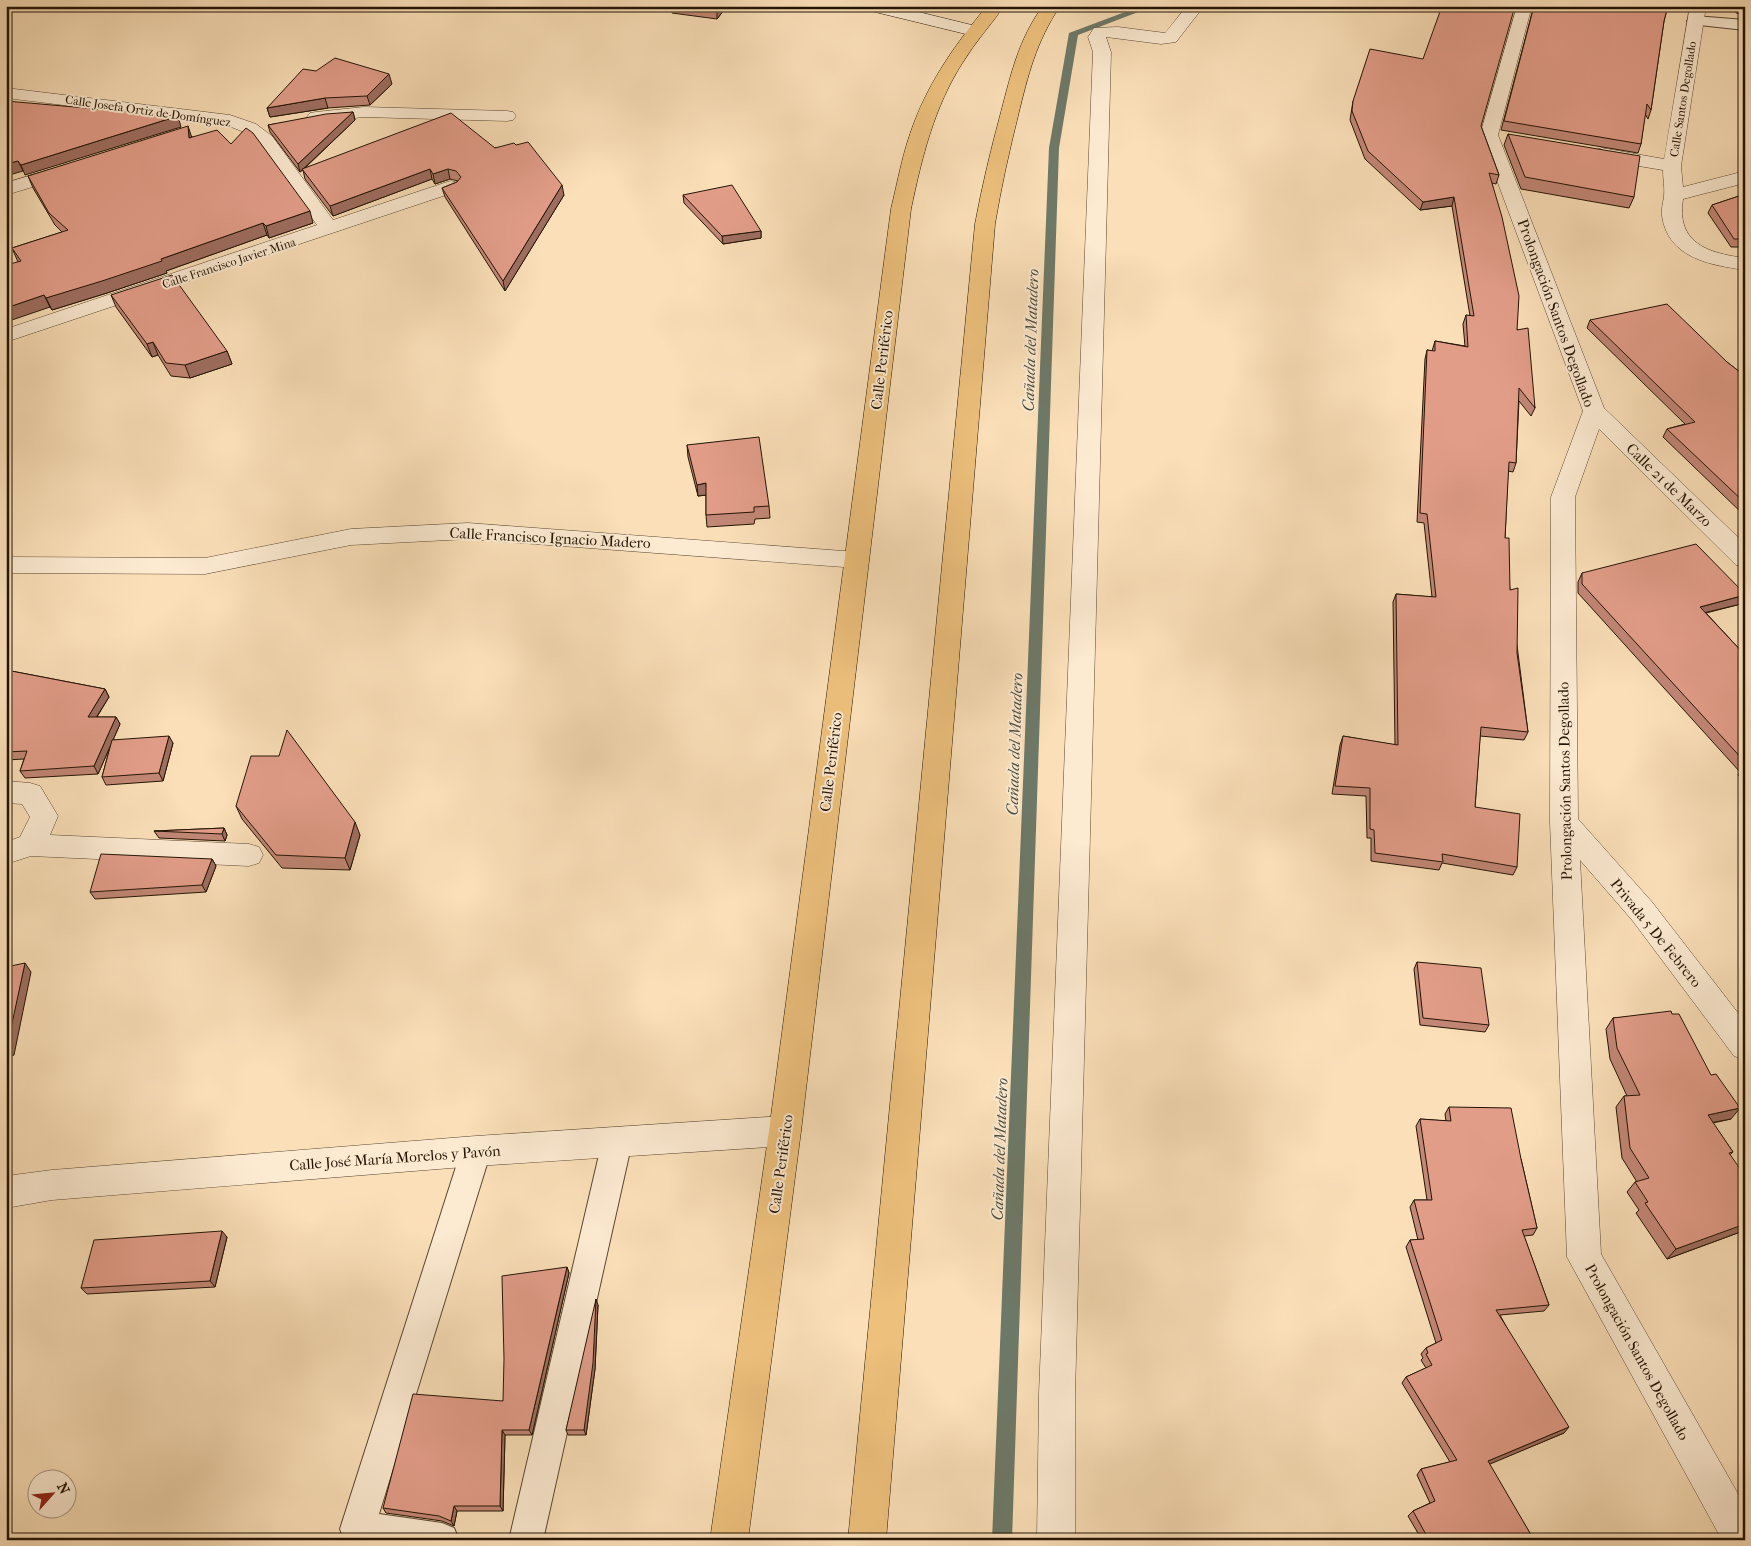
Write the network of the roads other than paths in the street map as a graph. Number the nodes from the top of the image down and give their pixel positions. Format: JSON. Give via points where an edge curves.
{"nodes":[{"id":1,"x":873,"y":6,"type":"edge"},
{"id":2,"x":996,"y":6,"type":"edge"},
{"id":3,"x":1052,"y":6,"type":"edge"},
{"id":4,"x":1196,"y":6,"type":"edge"},
{"id":5,"x":1523,"y":9,"type":"dead end"},
{"id":6,"x":1697,"y":14,"type":"edge"},
{"id":7,"x":1745,"y":25,"type":"edge"},
{"id":8,"x":974,"y":31,"type":"junction"},
{"id":9,"x":6,"y":93,"type":"edge"},
{"id":10,"x":507,"y":116,"type":"dead end"},
{"id":11,"x":230,"y":120,"type":"junction"},
{"id":12,"x":299,"y":120,"type":"edge"},
{"id":13,"x":270,"y":124,"type":"edge"},
{"id":14,"x":250,"y":128,"type":"junction"},
{"id":15,"x":192,"y":132,"type":"dead end"},
{"id":16,"x":1585,"y":151,"type":"edge"},
{"id":17,"x":81,"y":166,"type":"edge"},
{"id":18,"x":1672,"y":166,"type":"junction"},
{"id":19,"x":1745,"y":178,"type":"edge"},
{"id":20,"x":451,"y":187,"type":"edge"},
{"id":21,"x":6,"y":189,"type":"edge"},
{"id":22,"x":1674,"y":195,"type":"junction"},
{"id":23,"x":329,"y":230,"type":"junction"},
{"id":24,"x":1745,"y":264,"type":"edge"},
{"id":25,"x":6,"y":336,"type":"edge"},
{"id":26,"x":1594,"y":411,"type":"junction"},
{"id":27,"x":1745,"y":559,"type":"edge"},
{"id":28,"x":857,"y":560,"type":"junction"},
{"id":29,"x":6,"y":565,"type":"edge"},
{"id":30,"x":6,"y":792,"type":"edge"},
{"id":31,"x":1564,"y":822,"type":"junction"},
{"id":32,"x":18,"y":849,"type":"edge"},
{"id":33,"x":249,"y":855,"type":"dead end"},
{"id":34,"x":1745,"y":1046,"type":"edge"},
{"id":35,"x":785,"y":1131,"type":"junction"},
{"id":36,"x":617,"y":1142,"type":"junction"},
{"id":37,"x":476,"y":1152,"type":"junction"},
{"id":38,"x":6,"y":1192,"type":"edge"},
{"id":39,"x":442,"y":1540,"type":"edge"},
{"id":40,"x":526,"y":1540,"type":"edge"},
{"id":41,"x":729,"y":1540,"type":"edge"},
{"id":42,"x":867,"y":1540,"type":"edge"},
{"id":43,"x":1056,"y":1540,"type":"edge"},
{"id":44,"x":1743,"y":1540,"type":"edge"}],
"edges":[{"from":1,"to":8,"type":"street"},
{"from":2,"to":8,"type":"highway","name":"Calle Periférico"},
{"from":3,"to":42,"type":"highway","via":[[1042,17],[1022,60],[998,153],[985,224]]},
{"from":4,"to":43,"type":"street","via":[[1170,38],[1159,40],[1112,31],[1100,32],[1097,37],[1102,52],[1057,1394]]},
{"from":5,"to":26,"type":"street","name":"Prolongación Santos Degollado","via":[[1499,136]]},
{"from":6,"to":7,"type":"lane"},
{"from":6,"to":18,"type":"street","name":"Calle Santos Degollado"},
{"from":8,"to":28,"type":"highway","name":"Calle Periférico","via":[[943,79],[923,123],[905,193]]},
{"from":9,"to":11,"type":"street","name":"Calle Josefa Ortiz de Domínguez"},
{"from":10,"to":12,"type":"street","via":[[364,112]]},
{"from":11,"to":14,"type":"street","name":"Calle Josefa Ortiz de Domínguez"},
{"from":11,"to":15,"type":"street"},
{"from":13,"to":14,"type":"street"},
{"from":14,"to":23,"type":"street","name":"Calle Josefa Ortiz de Domínguez","via":[[265,140]]},
{"from":16,"to":18,"type":"street"},
{"from":17,"to":21,"type":"street"},
{"from":18,"to":22,"type":"street","name":"Calle Santos Degollado"},
{"from":19,"to":22,"type":"street"},
{"from":20,"to":23,"type":"street","name":"Calle Francisco Javier Mina"},
{"from":22,"to":24,"type":"street","name":"Calle Santos Degollado","via":[[1671,214],[1676,233],[1703,255]]},
{"from":23,"to":25,"type":"street","name":"Calle Francisco Javier Mina"},
{"from":26,"to":27,"type":"street","name":"Calle 21 de Marzo"},
{"from":26,"to":31,"type":"street","name":"Prolongación Santos Degollado","via":[[1563,497]]},
{"from":28,"to":29,"type":"street","name":"Calle Francisco Ignacio Madero","via":[[468,530],[350,537],[205,566]]},
{"from":28,"to":35,"type":"highway","name":"Calle Periférico"},
{"from":30,"to":32,"type":"street","via":[[30,794],[44,816]]},
{"from":31,"to":34,"type":"street","name":"Privada 5 De Febrero","via":[[1642,910]]},
{"from":31,"to":44,"type":"street","name":"Prolongación Santos Degollado","via":[[1584,1257]]},
{"from":32,"to":33,"type":"street"},
{"from":35,"to":36,"type":"street","name":"Calle José María Morelos y Pavón"},
{"from":35,"to":41,"type":"highway","name":"Calle Periférico"},
{"from":36,"to":37,"type":"street","name":"Calle José María Morelos y Pavón"},
{"from":36,"to":40,"type":"lane"},
{"from":37,"to":38,"type":"street","name":"Calle José María Morelos y Pavón","via":[[52,1185]]},
{"from":37,"to":39,"type":"lane","via":[[357,1528]]}]}
